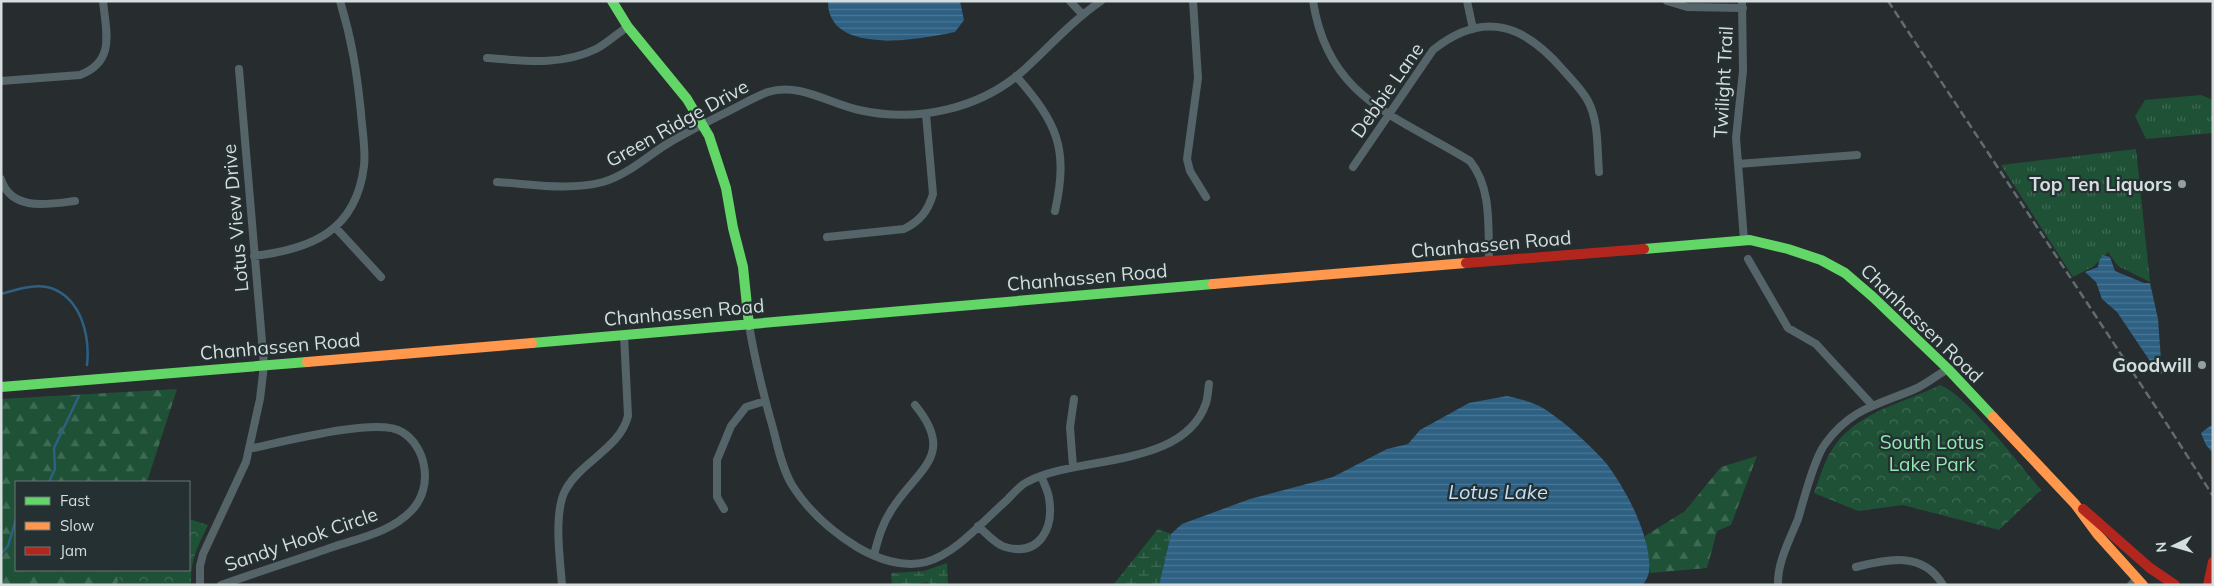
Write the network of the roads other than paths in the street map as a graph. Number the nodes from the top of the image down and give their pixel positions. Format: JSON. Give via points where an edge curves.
{"nodes":[{"id":1,"x":103,"y":1,"type":"edge"},
{"id":2,"x":340,"y":1,"type":"edge"},
{"id":3,"x":612,"y":1,"type":"edge"},
{"id":4,"x":1070,"y":1,"type":"edge"},
{"id":5,"x":1101,"y":1,"type":"edge"},
{"id":6,"x":1193,"y":1,"type":"edge"},
{"id":7,"x":1313,"y":1,"type":"edge"},
{"id":8,"x":1467,"y":1,"type":"edge"},
{"id":9,"x":1667,"y":1,"type":"edge"},
{"id":10,"x":1742,"y":5,"type":"edge"},
{"id":11,"x":1082,"y":14,"type":"junction"},
{"id":12,"x":628,"y":27,"type":"junction"},
{"id":13,"x":1473,"y":29,"type":"junction"},
{"id":14,"x":487,"y":58,"type":"dead end"},
{"id":15,"x":238,"y":69,"type":"dead end"},
{"id":16,"x":1016,"y":76,"type":"junction"},
{"id":17,"x":1,"y":81,"type":"edge"},
{"id":18,"x":926,"y":114,"type":"junction"},
{"id":19,"x":1388,"y":115,"type":"junction"},
{"id":20,"x":703,"y":125,"type":"junction"},
{"id":21,"x":1857,"y":155,"type":"dead end"},
{"id":22,"x":1738,"y":164,"type":"junction"},
{"id":23,"x":1353,"y":167,"type":"dead end"},
{"id":24,"x":1599,"y":172,"type":"dead end"},
{"id":25,"x":1,"y":179,"type":"edge"},
{"id":26,"x":497,"y":182,"type":"dead end"},
{"id":27,"x":1206,"y":197,"type":"dead end"},
{"id":28,"x":75,"y":201,"type":"dead end"},
{"id":29,"x":1055,"y":211,"type":"dead end"},
{"id":30,"x":335,"y":227,"type":"junction"},
{"id":31,"x":827,"y":237,"type":"dead end"},
{"id":32,"x":1744,"y":240,"type":"junction"},
{"id":33,"x":254,"y":256,"type":"junction"},
{"id":34,"x":1748,"y":259,"type":"dead end"},
{"id":35,"x":1489,"y":261,"type":"junction"},
{"id":36,"x":380,"y":277,"type":"dead end"},
{"id":37,"x":749,"y":325,"type":"junction"},
{"id":38,"x":624,"y":335,"type":"junction"},
{"id":39,"x":264,"y":365,"type":"junction"},
{"id":40,"x":1948,"y":369,"type":"junction"},
{"id":41,"x":1209,"y":384,"type":"dead end"},
{"id":42,"x":1,"y":387,"type":"edge"},
{"id":43,"x":1074,"y":398,"type":"dead end"},
{"id":44,"x":765,"y":401,"type":"junction"},
{"id":45,"x":1872,"y":404,"type":"junction"},
{"id":46,"x":915,"y":405,"type":"dead end"},
{"id":47,"x":249,"y":449,"type":"junction"},
{"id":48,"x":1073,"y":467,"type":"junction"},
{"id":49,"x":1041,"y":476,"type":"junction"},
{"id":50,"x":2075,"y":504,"type":"junction"},
{"id":51,"x":724,"y":510,"type":"dead end"},
{"id":52,"x":978,"y":526,"type":"junction"},
{"id":53,"x":874,"y":555,"type":"junction"},
{"id":54,"x":2213,"y":562,"type":"edge"},
{"id":55,"x":1856,"y":567,"type":"dead end"},
{"id":56,"x":2137,"y":583,"type":"edge"},
{"id":57,"x":200,"y":585,"type":"edge"},
{"id":58,"x":221,"y":585,"type":"edge"},
{"id":59,"x":562,"y":585,"type":"edge"},
{"id":60,"x":1778,"y":585,"type":"edge"},
{"id":61,"x":1943,"y":585,"type":"edge"},
{"id":62,"x":2175,"y":585,"type":"edge"},
{"id":63,"x":2208,"y":585,"type":"edge"}],
"edges":[{"from":1,"to":17,"type":"street","via":[[106,49],[99,64],[91,71],[80,75]]},
{"from":2,"to":30,"type":"street","via":[[357,68],[364,164],[355,201]]},
{"from":3,"to":12,"type":"main road"},
{"from":4,"to":11,"type":"street"},
{"from":5,"to":11,"type":"street","name":"Green Ridge Drive"},
{"from":6,"to":27,"type":"street","via":[[1198,78],[1187,159],[1190,171]]},
{"from":7,"to":19,"type":"street","via":[[1315,16],[1333,59],[1362,96]]},
{"from":8,"to":13,"type":"street"},
{"from":9,"to":10,"type":"street","via":[[1687,6]]},
{"from":10,"to":22,"type":"street","name":"Twilight Trail","via":[[1743,71],[1736,138]]},
{"from":11,"to":16,"type":"street","name":"Green Ridge Drive"},
{"from":12,"to":14,"type":"street","via":[[599,48],[565,60],[538,62]]},
{"from":12,"to":20,"type":"main road","via":[[687,99]]},
{"from":13,"to":19,"type":"street","name":"Debbie Lane","via":[[1446,40],[1433,50]]},
{"from":13,"to":24,"type":"street","name":"Debbie Lane","via":[[1509,29],[1525,35],[1550,55],[1588,101],[1595,125]]},
{"from":15,"to":33,"type":"street","name":"Lotus View Drive"},
{"from":16,"to":18,"type":"street","name":"Green Ridge Drive","via":[[987,96]]},
{"from":16,"to":29,"type":"street","via":[[1047,115],[1055,133],[1062,173]]},
{"from":18,"to":20,"type":"street","name":"Green Ridge Drive","via":[[859,110],[810,94],[784,90],[758,96]]},
{"from":18,"to":31,"type":"street","via":[[933,194],[923,215],[915,224],[898,231]]},
{"from":19,"to":23,"type":"street","name":"Debbie Lane"},
{"from":19,"to":35,"type":"street","via":[[1464,157],[1479,171],[1486,198]]},
{"from":20,"to":26,"type":"street","name":"Green Ridge Drive","via":[[603,182],[566,186]]},
{"from":20,"to":37,"type":"main road","via":[[726,188],[732,228],[743,267]]},
{"from":21,"to":22,"type":"street","name":"Twilight Trail"},
{"from":22,"to":32,"type":"street","name":"Twilight Trail"},
{"from":25,"to":28,"type":"street","via":[[9,192],[29,204]]},
{"from":30,"to":33,"type":"street","via":[[298,249]]},
{"from":30,"to":36,"type":"street"},
{"from":32,"to":35,"type":"main road","name":"Chanhassen Road"},
{"from":32,"to":40,"type":"main road","name":"Chanhassen Road","via":[[1822,260],[1845,273]]},
{"from":33,"to":39,"type":"street","name":"Lotus View Drive"},
{"from":34,"to":45,"type":"street","via":[[1788,328],[1816,344]]},
{"from":35,"to":37,"type":"main road","name":"Chanhassen Road"},
{"from":37,"to":38,"type":"main road","name":"Chanhassen Road"},
{"from":37,"to":44,"type":"street"},
{"from":38,"to":39,"type":"main road","name":"Chanhassen Road"},
{"from":38,"to":59,"type":"street","via":[[626,425],[565,490],[559,509]]},
{"from":39,"to":42,"type":"main road","name":"Chanhassen Road"},
{"from":39,"to":47,"type":"street","name":"Lotus View Drive"},
{"from":40,"to":45,"type":"street","via":[[1917,388]]},
{"from":40,"to":50,"type":"main road","name":"Chanhassen Road"},
{"from":41,"to":48,"type":"street","via":[[1206,403],[1198,419],[1162,446],[1121,460]]},
{"from":43,"to":48,"type":"street","via":[[1070,426]]},
{"from":44,"to":51,"type":"street","via":[[746,407],[731,426],[717,460],[717,497]]},
{"from":44,"to":53,"type":"street","via":[[792,484],[834,534]]},
{"from":45,"to":60,"type":"street","via":[[1840,427],[1824,445],[1786,550]]},
{"from":46,"to":53,"type":"street","via":[[932,434],[933,453],[929,464],[905,490],[882,526]]},
{"from":47,"to":57,"type":"street","name":"Lotus View Drive","via":[[203,554]]},
{"from":47,"to":58,"type":"street","name":"Sandy Hook Circle","via":[[349,429],[396,429],[414,442],[423,458],[426,475],[422,496],[411,511],[387,528]]},
{"from":48,"to":49,"type":"street"},
{"from":49,"to":52,"type":"street","via":[[1025,483]]},
{"from":49,"to":52,"type":"street","via":[[1049,498],[1049,527],[1035,546],[1005,547]]},
{"from":50,"to":56,"type":"main road","name":"Chanhassen Road"},
{"from":50,"to":62,"type":"main road","name":"Chanhassen Road"},
{"from":52,"to":53,"type":"street","via":[[944,554],[925,562],[891,562]]},
{"from":54,"to":63,"type":"main road"},
{"from":55,"to":61,"type":"street","via":[[1887,560],[1917,562],[1931,570]]}]}
